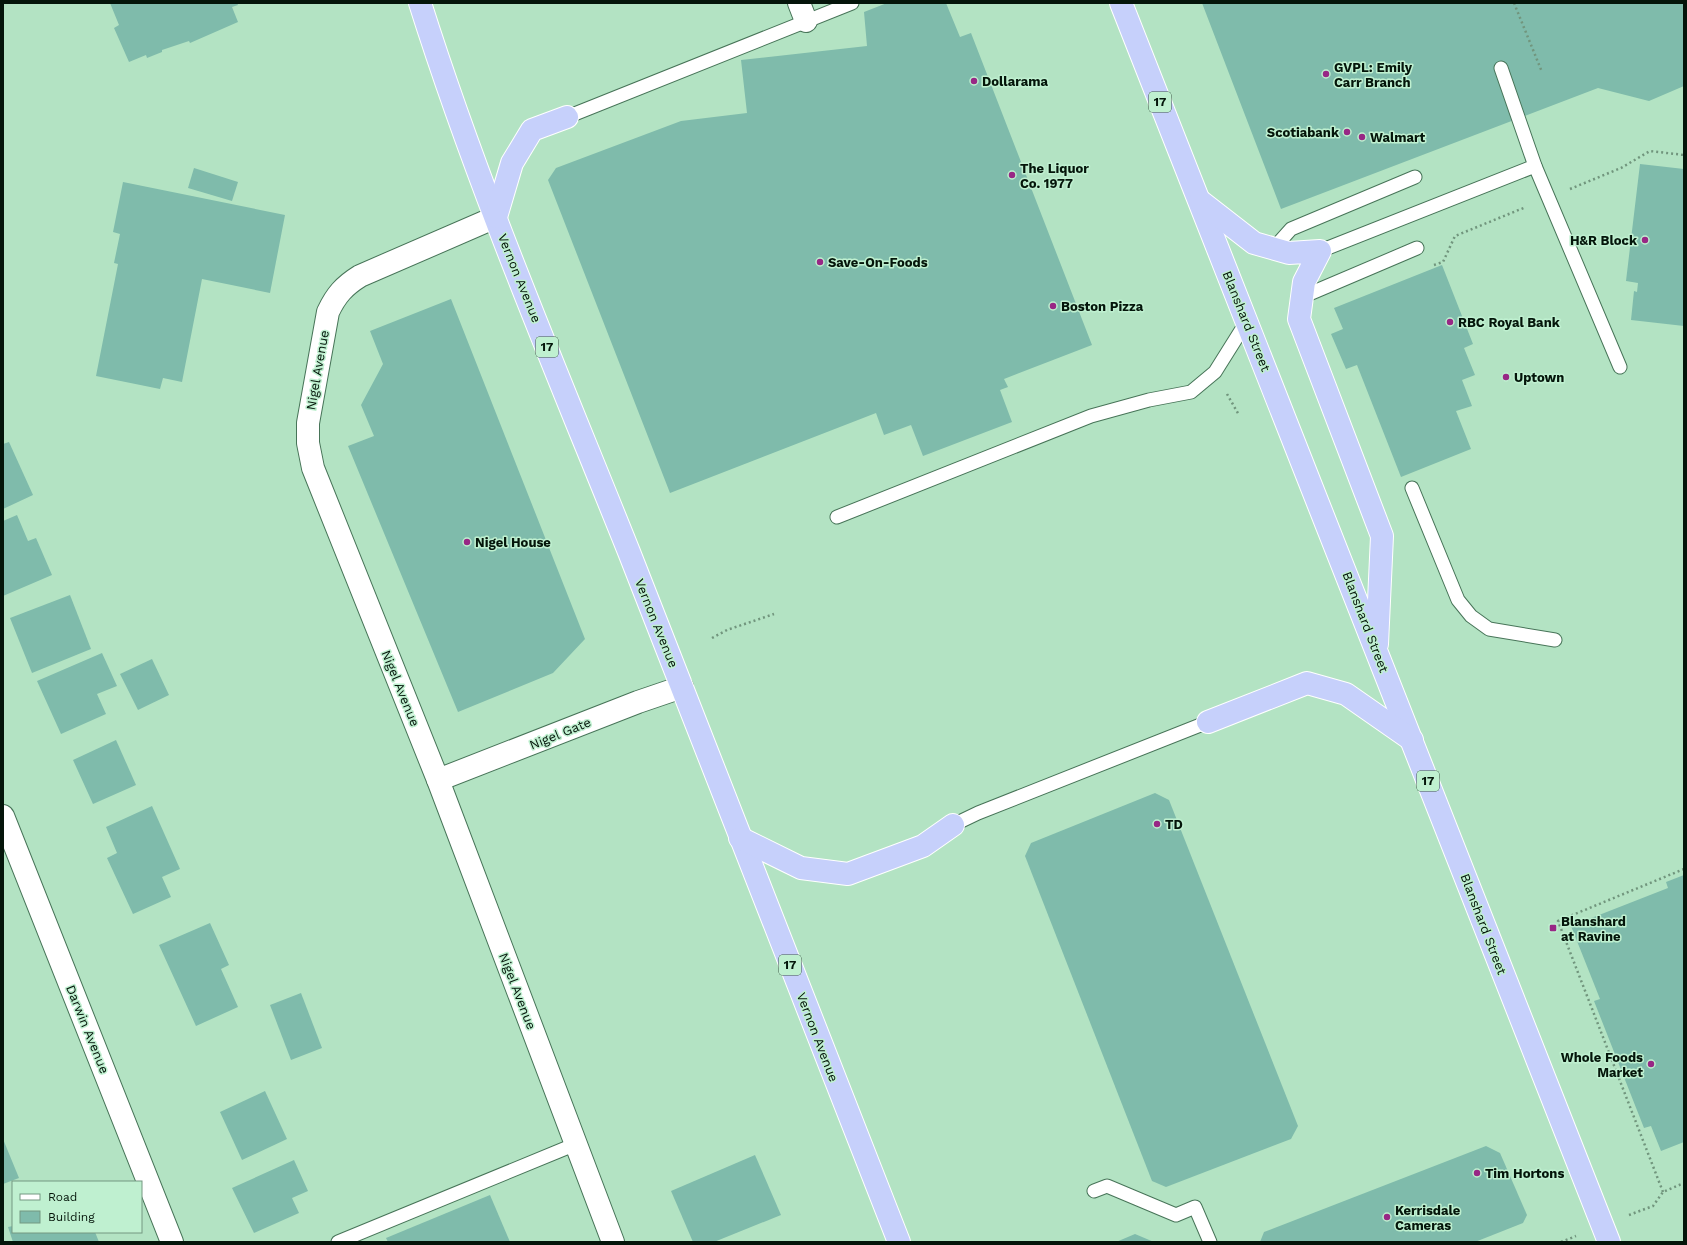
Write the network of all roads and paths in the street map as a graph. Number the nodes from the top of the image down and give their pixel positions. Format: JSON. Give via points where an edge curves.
{"nodes":[{"id":1,"x":420,"y":3,"type":"edge"},
{"id":2,"x":852,"y":3,"type":"edge"},
{"id":3,"x":1121,"y":3,"type":"edge"},
{"id":4,"x":1514,"y":3,"type":"edge"},
{"id":5,"x":802,"y":12,"type":"edge"},
{"id":6,"x":1501,"y":68,"type":"dead end"},
{"id":7,"x":1542,"y":72,"type":"dead end"},
{"id":8,"x":567,"y":117,"type":"joint"},
{"id":9,"x":1684,"y":155,"type":"edge"},
{"id":10,"x":1535,"y":166,"type":"junction"},
{"id":11,"x":1415,"y":177,"type":"dead end"},
{"id":12,"x":1549,"y":198,"type":"junction"},
{"id":13,"x":1199,"y":200,"type":"junction"},
{"id":14,"x":496,"y":217,"type":"junction"},
{"id":15,"x":1274,"y":248,"type":"junction"},
{"id":16,"x":1417,"y":248,"type":"dead end"},
{"id":17,"x":1320,"y":251,"type":"junction"},
{"id":18,"x":1443,"y":262,"type":"dead end"},
{"id":19,"x":1302,"y":297,"type":"junction"},
{"id":20,"x":1247,"y":321,"type":"junction"},
{"id":21,"x":1620,"y":367,"type":"dead end"},
{"id":22,"x":1412,"y":488,"type":"dead end"},
{"id":23,"x":837,"y":517,"type":"dead end"},
{"id":24,"x":774,"y":614,"type":"dead end"},
{"id":25,"x":712,"y":638,"type":"dead end"},
{"id":26,"x":1555,"y":640,"type":"dead end"},
{"id":27,"x":1377,"y":651,"type":"junction"},
{"id":28,"x":682,"y":688,"type":"junction"},
{"id":29,"x":1208,"y":722,"type":"joint"},
{"id":30,"x":1412,"y":740,"type":"junction"},
{"id":31,"x":438,"y":780,"type":"junction"},
{"id":32,"x":3,"y":816,"type":"edge"},
{"id":33,"x":953,"y":825,"type":"joint"},
{"id":34,"x":740,"y":838,"type":"junction"},
{"id":35,"x":1684,"y":870,"type":"edge"},
{"id":36,"x":576,"y":1144,"type":"junction"},
{"id":37,"x":1684,"y":1183,"type":"edge"},
{"id":38,"x":1094,"y":1192,"type":"dead end"},
{"id":39,"x":1663,"y":1192,"type":"junction"},
{"id":40,"x":1653,"y":1206,"type":"dead end"},
{"id":41,"x":172,"y":1242,"type":"edge"},
{"id":42,"x":338,"y":1242,"type":"edge"},
{"id":43,"x":613,"y":1242,"type":"edge"},
{"id":44,"x":899,"y":1242,"type":"edge"},
{"id":45,"x":1210,"y":1242,"type":"edge"},
{"id":46,"x":1609,"y":1242,"type":"edge"}],
"edges":[{"from":1,"to":14,"type":"highway","name":"Vernon Avenue","number":"17","via":[[442,72]]},
{"from":2,"to":5,"type":"lane"},
{"from":3,"to":13,"type":"highway","name":"Blanshard Street","number":"17"},
{"from":4,"to":7,"type":"path"},
{"from":5,"to":8,"type":"lane"},
{"from":6,"to":10,"type":"lane"},
{"from":8,"to":14,"type":"highway","via":[[532,130],[512,163]]},
{"from":9,"to":12,"type":"path","via":[[1650,151],[1621,168]]},
{"from":10,"to":12,"type":"lane"},
{"from":10,"to":17,"type":"lane"},
{"from":11,"to":15,"type":"lane","via":[[1291,229]]},
{"from":12,"to":18,"type":"path","via":[[1455,236]]},
{"from":12,"to":21,"type":"lane"},
{"from":13,"to":15,"type":"highway","via":[[1254,243]]},
{"from":13,"to":20,"type":"highway","name":"Blanshard Street","number":"17"},
{"from":14,"to":28,"type":"highway","name":"Vernon Avenue","number":"17"},
{"from":14,"to":31,"type":"street","name":"Nigel Avenue","via":[[360,276],[345,285],[335,297],[328,312],[308,423],[308,443],[313,468]]},
{"from":15,"to":17,"type":"highway","via":[[1289,253]]},
{"from":16,"to":19,"type":"lane"},
{"from":17,"to":19,"type":"highway","via":[[1304,282]]},
{"from":19,"to":27,"type":"highway","via":[[1299,320],[1382,536]]},
{"from":20,"to":23,"type":"lane","via":[[1215,372],[1191,392],[1149,400],[1091,416]]},
{"from":20,"to":27,"type":"highway","name":"Blanshard Street","number":"17"},
{"from":22,"to":26,"type":"lane","via":[[1458,600],[1471,616],[1489,629]]},
{"from":24,"to":25,"type":"path"},
{"from":27,"to":30,"type":"highway","name":"Blanshard Street","number":"17"},
{"from":28,"to":31,"type":"street","name":"Nigel Gate","via":[[638,702]]},
{"from":28,"to":34,"type":"highway","name":"Vernon Avenue","number":"17"},
{"from":29,"to":30,"type":"highway","via":[[1307,683],[1346,694]]},
{"from":29,"to":33,"type":"lane"},
{"from":30,"to":46,"type":"highway","name":"Blanshard Street","number":"17"},
{"from":31,"to":36,"type":"street","name":"Nigel Avenue"},
{"from":32,"to":41,"type":"street","name":"Darwin Avenue"},
{"from":33,"to":34,"type":"highway","via":[[923,846],[848,874],[801,868]]},
{"from":34,"to":44,"type":"highway","name":"Vernon Avenue","number":"17"},
{"from":35,"to":39,"type":"path","via":[[1558,921]]},
{"from":36,"to":42,"type":"lane"},
{"from":36,"to":43,"type":"street","name":"Nigel Avenue"},
{"from":37,"to":39,"type":"path"},
{"from":38,"to":45,"type":"lane","via":[[1107,1186],[1176,1215],[1195,1206]]},
{"from":39,"to":40,"type":"path"}]}
